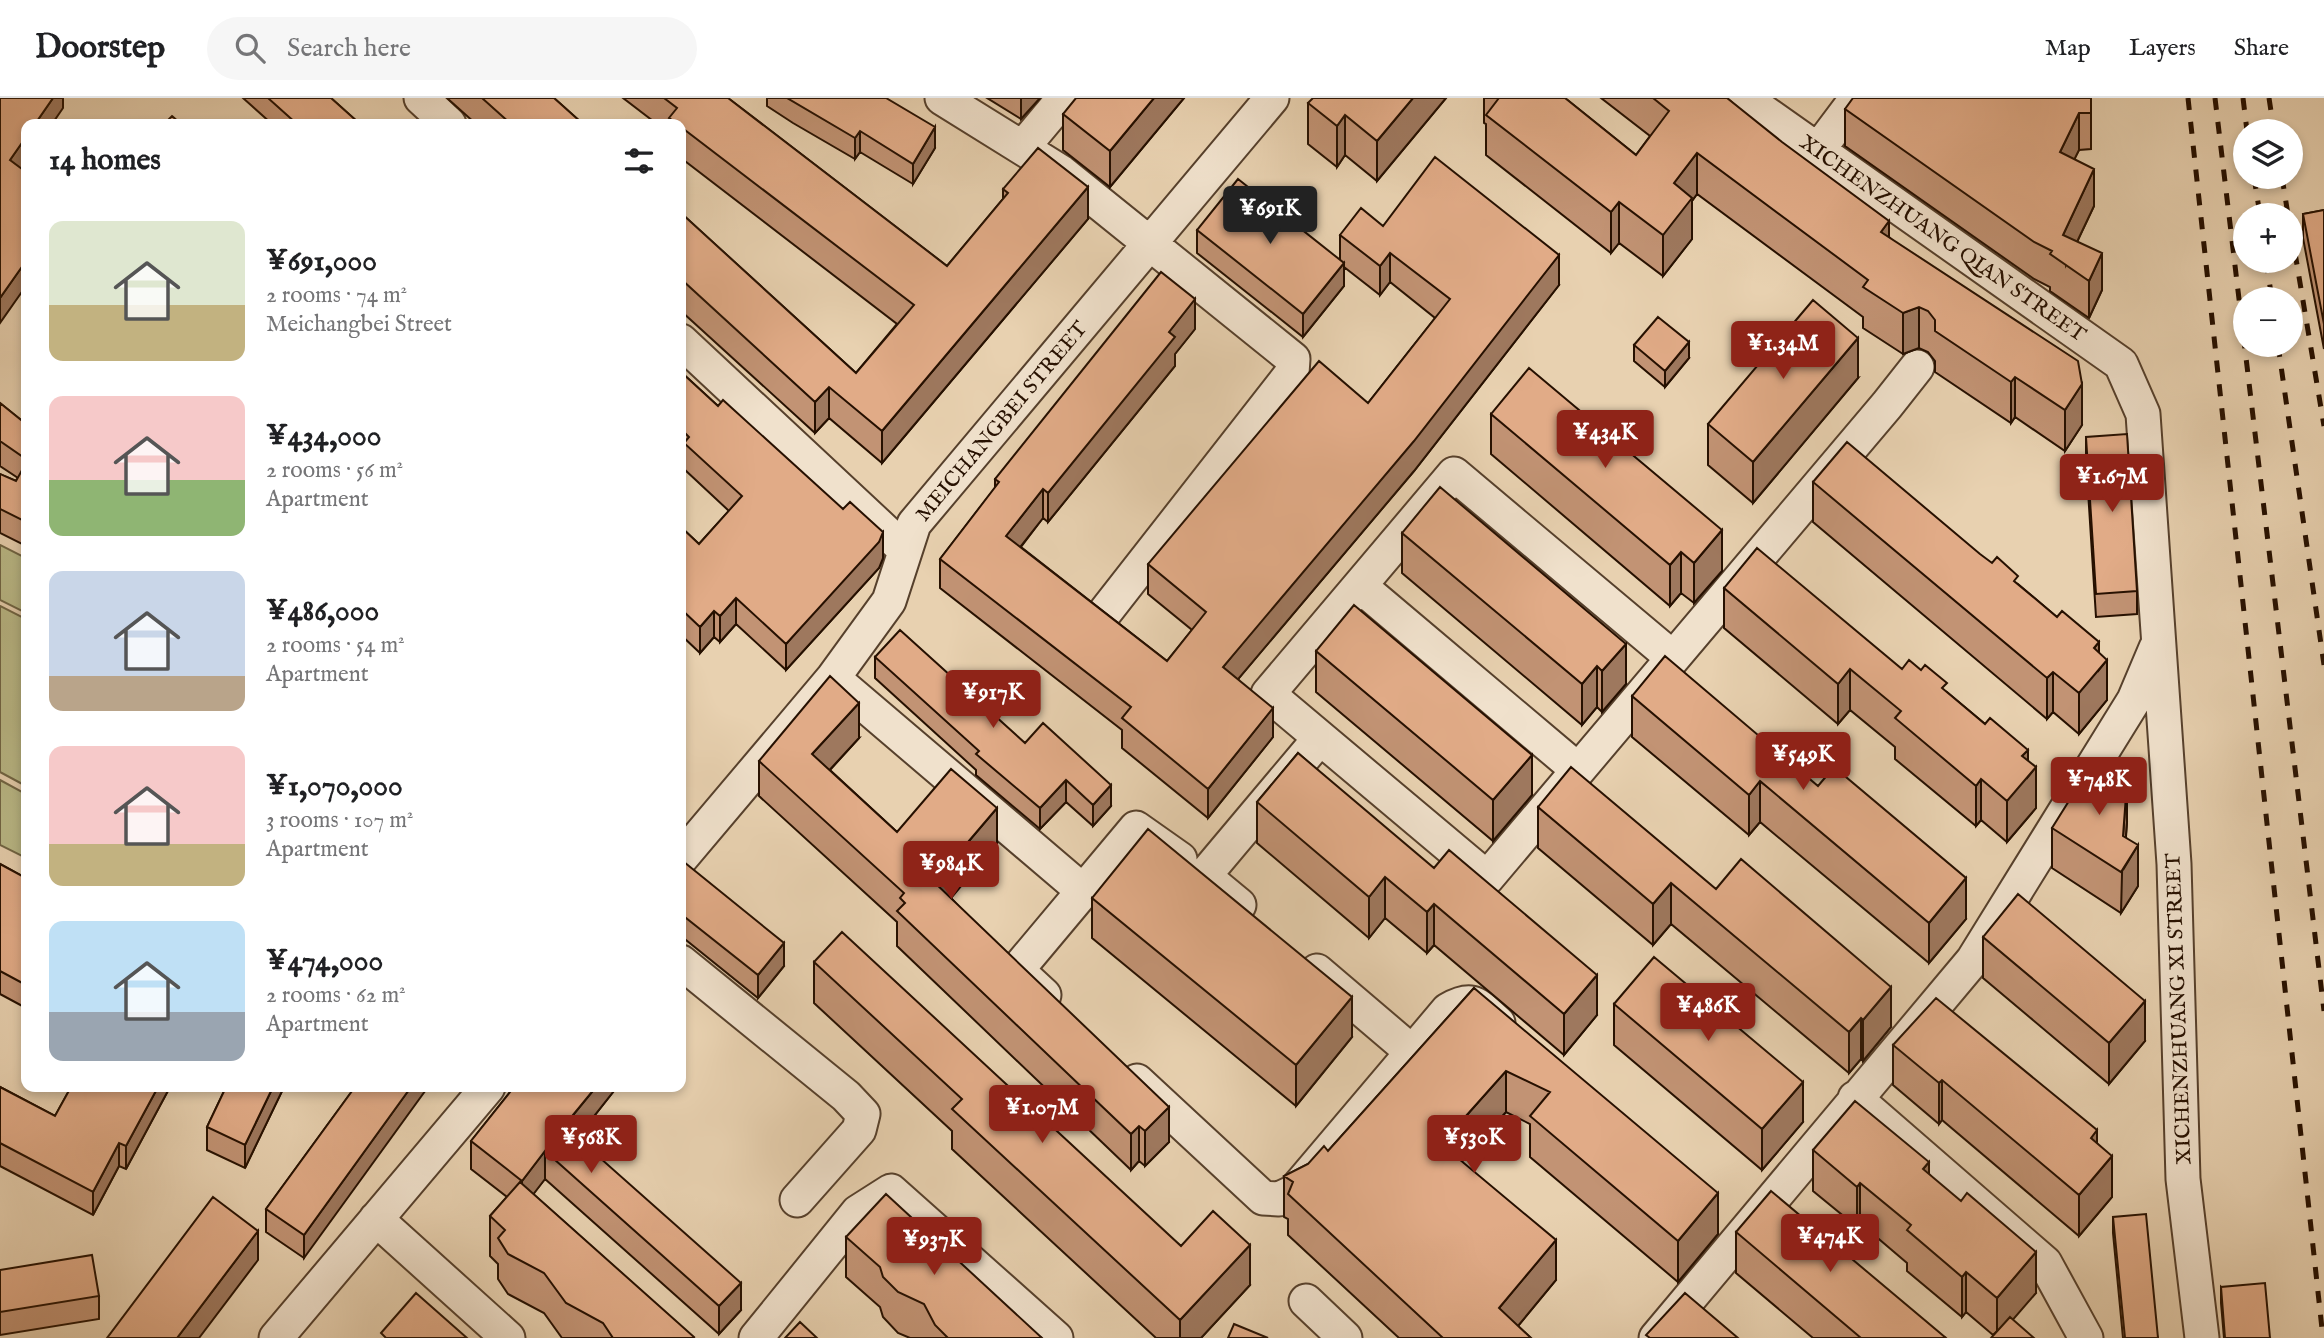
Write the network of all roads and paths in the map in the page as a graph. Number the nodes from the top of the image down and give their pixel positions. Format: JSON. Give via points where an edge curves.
{"nodes":[{"id":1,"x":421,"y":98,"type":"edge"},
{"id":2,"x":942,"y":98,"type":"edge"},
{"id":3,"x":1064,"y":98,"type":"edge"},
{"id":4,"x":1272,"y":98,"type":"edge"},
{"id":5,"x":1744,"y":98,"type":"edge"},
{"id":6,"x":1857,"y":98,"type":"edge"},
{"id":7,"x":444,"y":119,"type":"edge"},
{"id":8,"x":1023,"y":146,"type":"junction"},
{"id":9,"x":1818,"y":150,"type":"junction"},
{"id":10,"x":1150,"y":243,"type":"junction"},
{"id":11,"x":686,"y":346,"type":"edge"},
{"id":12,"x":1917,"y":367,"type":"dead end"},
{"id":13,"x":2133,"y":387,"type":"joint"},
{"id":14,"x":905,"y":550,"type":"junction"},
{"id":15,"x":1360,"y":586,"type":"junction"},
{"id":16,"x":1106,"y":611,"type":"edge"},
{"id":17,"x":2159,"y":643,"type":"junction"},
{"id":18,"x":1673,"y":658,"type":"junction"},
{"id":19,"x":833,"y":678,"type":"junction"},
{"id":20,"x":1320,"y":738,"type":"junction"},
{"id":21,"x":1578,"y":770,"type":"junction"},
{"id":22,"x":686,"y":853,"type":"edge"},
{"id":23,"x":1204,"y":876,"type":"junction"},
{"id":24,"x":1083,"y":891,"type":"junction"},
{"id":25,"x":1266,"y":928,"type":"edge"},
{"id":26,"x":1297,"y":954,"type":"edge"},
{"id":27,"x":686,"y":966,"type":"edge"},
{"id":28,"x":1068,"y":1017,"type":"edge"},
{"id":29,"x":1517,"y":1038,"type":"edge"},
{"id":30,"x":1412,"y":1052,"type":"junction"},
{"id":31,"x":1119,"y":1065,"type":"edge"},
{"id":32,"x":484,"y":1092,"type":"edge"},
{"id":33,"x":1855,"y":1098,"type":"junction"},
{"id":34,"x":797,"y":1200,"type":"dead end"},
{"id":35,"x":376,"y":1219,"type":"junction"},
{"id":36,"x":1306,"y":1301,"type":"dead end"},
{"id":37,"x":276,"y":1338,"type":"edge"},
{"id":38,"x":508,"y":1338,"type":"edge"},
{"id":39,"x":756,"y":1338,"type":"edge"},
{"id":40,"x":1056,"y":1338,"type":"edge"},
{"id":41,"x":1345,"y":1338,"type":"edge"},
{"id":42,"x":1657,"y":1338,"type":"edge"},
{"id":43,"x":2086,"y":1338,"type":"edge"},
{"id":44,"x":2202,"y":1338,"type":"edge"}],
"edges":[{"from":1,"to":7,"type":"street"},
{"from":2,"to":8,"type":"street"},
{"from":3,"to":8,"type":"street"},
{"from":4,"to":10,"type":"street","name":"MEICHANGBEI STREET"},
{"from":5,"to":9,"type":"street","name":"XICHENZHUANG QIAN STREET"},
{"from":6,"to":9,"type":"street"},
{"from":8,"to":10,"type":"street"},
{"from":9,"to":13,"type":"street","name":"XICHENZHUANG QIAN STREET","via":[[2121,364]]},
{"from":10,"to":14,"type":"street","name":"MEICHANGBEI STREET","via":[[914,524]]},
{"from":10,"to":16,"type":"street","via":[[1293,359],[1293,373]]},
{"from":11,"to":14,"type":"street"},
{"from":12,"to":18,"type":"street"},
{"from":13,"to":17,"type":"street","name":"XICHENZHUANG XI STREET","via":[[2143,414]]},
{"from":14,"to":19,"type":"street","name":"MEICHANGBEI STREET","via":[[889,601]]},
{"from":15,"to":18,"type":"street","via":[[1454,474]]},
{"from":15,"to":20,"type":"street","via":[[1268,694]]},
{"from":15,"to":21,"type":"street"},
{"from":17,"to":33,"type":"street","via":[[2134,700],[1973,960]]},
{"from":17,"to":44,"type":"street","name":"XICHENZHUANG XI STREET","via":[[2174,864],[2183,1179]]},
{"from":18,"to":21,"type":"street"},
{"from":19,"to":22,"type":"street","name":"MEICHANGBEI STREET"},
{"from":19,"to":24,"type":"street"},
{"from":20,"to":21,"type":"street","via":[[1487,878]]},
{"from":20,"to":23,"type":"street"},
{"from":23,"to":24,"type":"street","via":[[1136,828]]},
{"from":23,"to":25,"type":"street"},
{"from":24,"to":28,"type":"street","via":[[1017,970]]},
{"from":26,"to":30,"type":"street"},
{"from":27,"to":34,"type":"street","via":[[863,1114],[859,1130]]},
{"from":29,"to":30,"type":"street","via":[[1475,1003],[1464,1001],[1448,1010]]},
{"from":30,"to":31,"type":"street","via":[[1294,1192],[1279,1199],[1263,1198]]},
{"from":32,"to":35,"type":"street"},
{"from":33,"to":42,"type":"street"},
{"from":33,"to":43,"type":"street","via":[[2045,1264]]},
{"from":35,"to":37,"type":"street"},
{"from":35,"to":38,"type":"street"},
{"from":36,"to":41,"type":"street"},
{"from":39,"to":40,"type":"street","via":[[858,1212],[891,1191]]}]}
